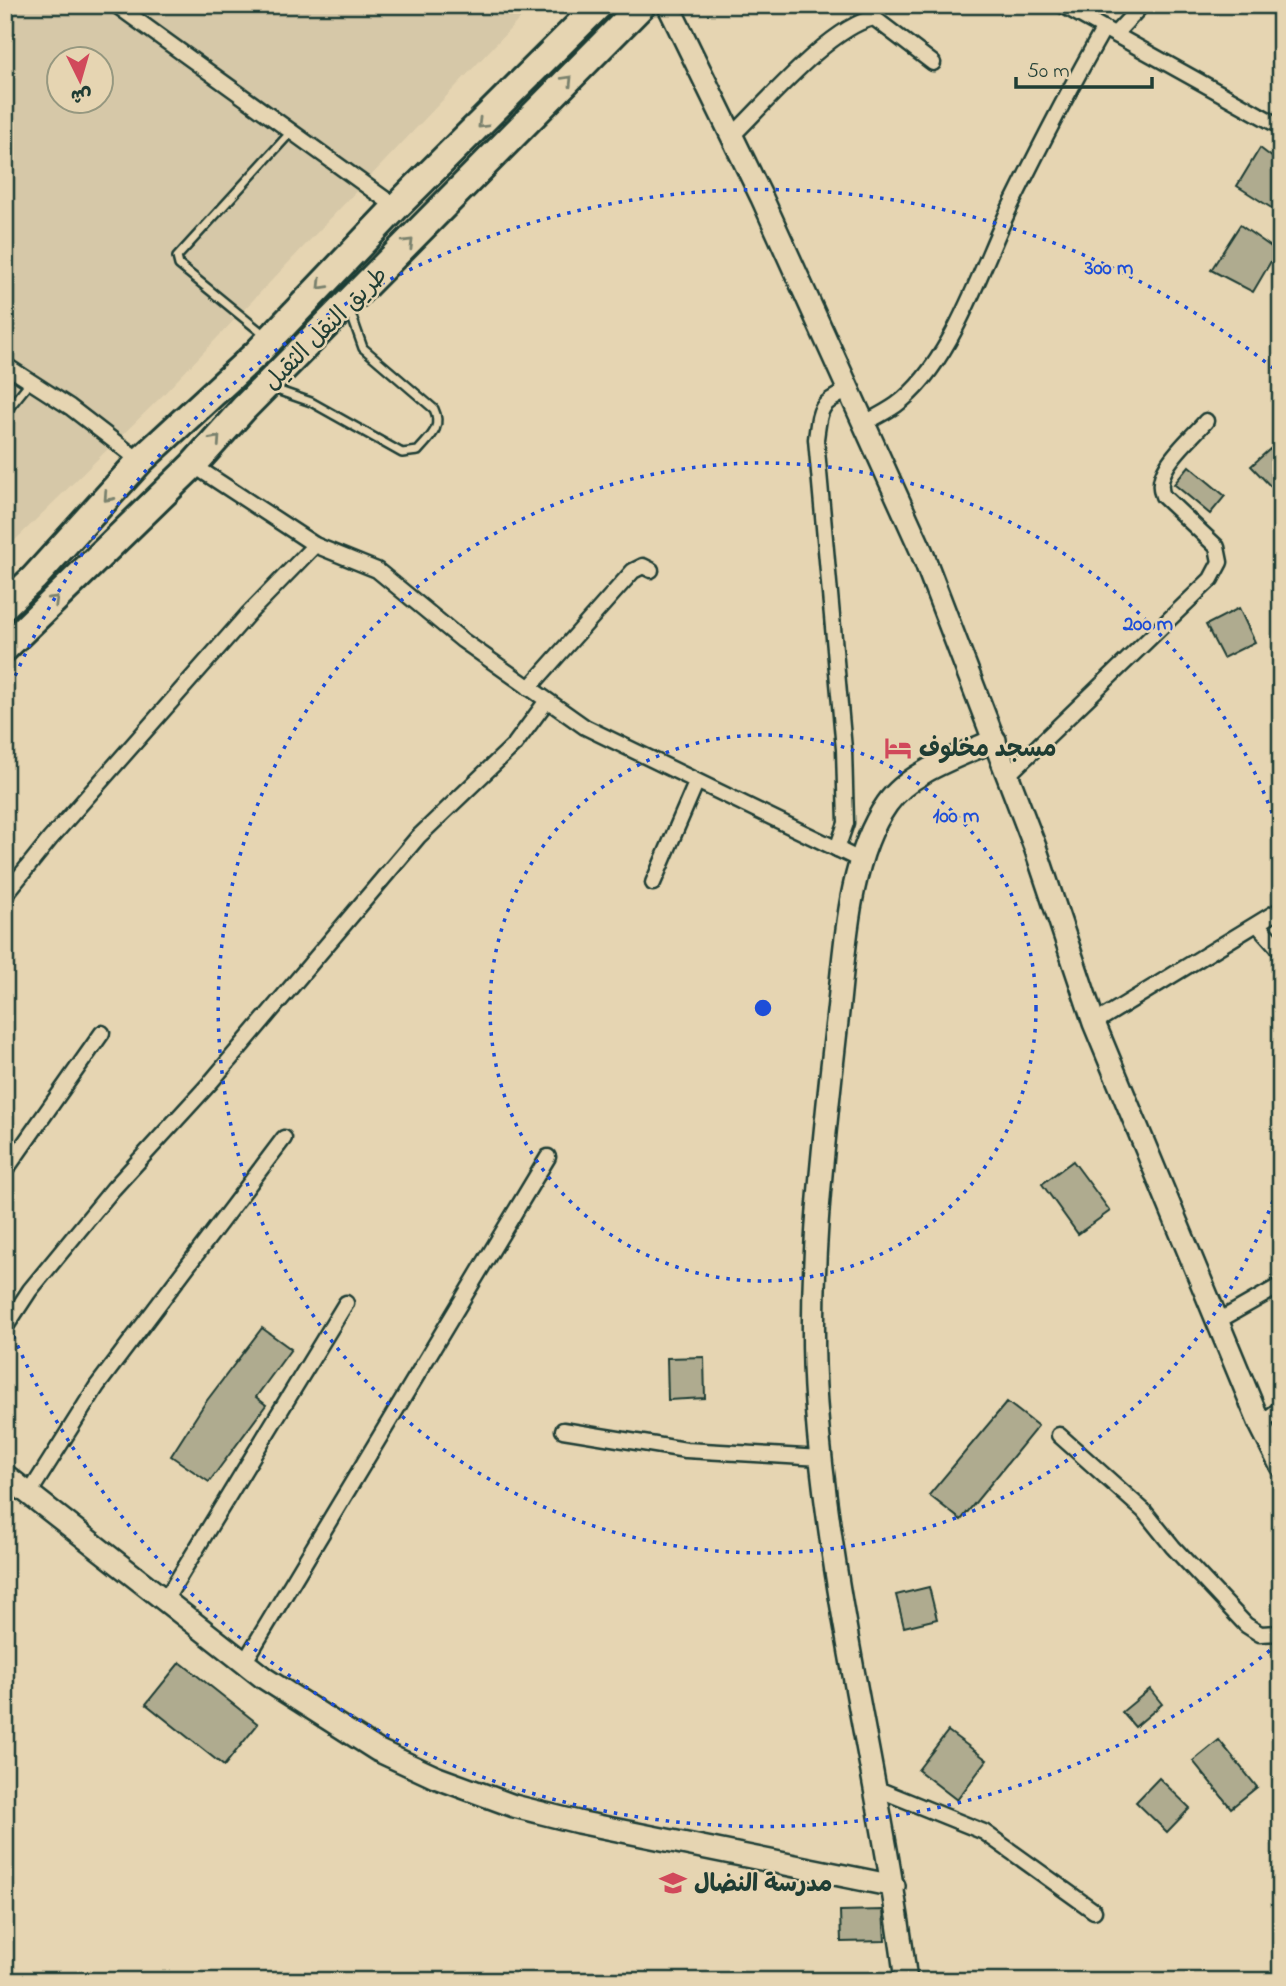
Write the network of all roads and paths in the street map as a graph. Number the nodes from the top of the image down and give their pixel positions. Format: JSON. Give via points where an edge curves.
{"nodes":[{"id":1,"x":116,"y":5,"type":"edge"},
{"id":2,"x":599,"y":5,"type":"edge"},
{"id":3,"x":642,"y":5,"type":"edge"},
{"id":4,"x":668,"y":5,"type":"edge"},
{"id":5,"x":1062,"y":5,"type":"edge"},
{"id":6,"x":1142,"y":5,"type":"edge"},
{"id":7,"x":1110,"y":31,"type":"junction"},
{"id":8,"x":933,"y":63,"type":"dead end"},
{"id":9,"x":1281,"y":127,"type":"edge"},
{"id":10,"x":291,"y":132,"type":"junction"},
{"id":11,"x":732,"y":136,"type":"junction"},
{"id":12,"x":396,"y":207,"type":"junction"},
{"id":13,"x":349,"y":304,"type":"junction"},
{"id":14,"x":270,"y":339,"type":"junction"},
{"id":15,"x":5,"y":365,"type":"edge"},
{"id":16,"x":31,"y":382,"type":"junction"},
{"id":17,"x":267,"y":386,"type":"junction"},
{"id":18,"x":847,"y":391,"type":"junction"},
{"id":19,"x":5,"y":413,"type":"edge"},
{"id":20,"x":1206,"y":421,"type":"dead end"},
{"id":21,"x":863,"y":424,"type":"junction"},
{"id":22,"x":140,"y":461,"type":"junction"},
{"id":23,"x":193,"y":465,"type":"junction"},
{"id":24,"x":315,"y":545,"type":"junction"},
{"id":25,"x":651,"y":570,"type":"dead end"},
{"id":26,"x":5,"y":605,"type":"edge"},
{"id":27,"x":5,"y":648,"type":"edge"},
{"id":28,"x":529,"y":688,"type":"junction"},
{"id":29,"x":546,"y":702,"type":"junction"},
{"id":30,"x":995,"y":740,"type":"junction"},
{"id":31,"x":1008,"y":775,"type":"junction"},
{"id":32,"x":696,"y":783,"type":"junction"},
{"id":33,"x":837,"y":849,"type":"junction"},
{"id":34,"x":860,"y":860,"type":"junction"},
{"id":35,"x":653,"y":883,"type":"dead end"},
{"id":36,"x":5,"y":895,"type":"edge"},
{"id":37,"x":1281,"y":909,"type":"edge"},
{"id":38,"x":1258,"y":925,"type":"junction"},
{"id":39,"x":1281,"y":951,"type":"edge"},
{"id":40,"x":1094,"y":1023,"type":"junction"},
{"id":41,"x":102,"y":1033,"type":"dead end"},
{"id":42,"x":284,"y":1138,"type":"dead end"},
{"id":43,"x":548,"y":1157,"type":"dead end"},
{"id":44,"x":5,"y":1171,"type":"edge"},
{"id":45,"x":1281,"y":1284,"type":"edge"},
{"id":46,"x":346,"y":1303,"type":"dead end"},
{"id":47,"x":1218,"y":1321,"type":"junction"},
{"id":48,"x":5,"y":1328,"type":"edge"},
{"id":49,"x":1281,"y":1408,"type":"edge"},
{"id":50,"x":1260,"y":1424,"type":"junction"},
{"id":51,"x":563,"y":1430,"type":"dead end"},
{"id":52,"x":1059,"y":1435,"type":"dead end"},
{"id":53,"x":821,"y":1458,"type":"junction"},
{"id":54,"x":1281,"y":1466,"type":"edge"},
{"id":55,"x":5,"y":1475,"type":"edge"},
{"id":56,"x":29,"y":1494,"type":"junction"},
{"id":57,"x":163,"y":1602,"type":"junction"},
{"id":58,"x":1281,"y":1633,"type":"edge"},
{"id":59,"x":244,"y":1663,"type":"junction"},
{"id":60,"x":875,"y":1788,"type":"junction"},
{"id":61,"x":894,"y":1886,"type":"junction"},
{"id":62,"x":1094,"y":1911,"type":"dead end"},
{"id":63,"x":906,"y":1981,"type":"edge"}],
"edges":[{"from":1,"to":10,"type":"street"},
{"from":2,"to":12,"type":"highway","name":"طريق النقل الثقيل","one_way":true},
{"from":13,"to":3,"type":"highway","name":"طريق النقل الثقيل","one_way":true},
{"from":4,"to":11,"type":"street"},
{"from":5,"to":7,"type":"street"},
{"from":6,"to":7,"type":"street"},
{"from":7,"to":9,"type":"street"},
{"from":7,"to":21,"type":"street","via":[[1062,103],[953,334],[897,405]]},
{"from":8,"to":11,"type":"street","via":[[874,18],[859,21],[827,43]]},
{"from":10,"to":12,"type":"street"},
{"from":10,"to":14,"type":"lane","via":[[177,257],[179,265]]},
{"from":11,"to":18,"type":"street"},
{"from":12,"to":14,"type":"highway","name":"طريق النقل الثقيل","one_way":true},
{"from":13,"to":17,"type":"highway","name":"طريق النقل الثقيل"},
{"from":13,"to":17,"type":"lane","via":[[363,348],[434,409],[439,419],[438,427],[418,451],[402,453],[310,402]]},
{"from":14,"to":22,"type":"highway","name":"طريق النقل الثقيل"},
{"from":15,"to":16,"type":"street"},
{"from":16,"to":19,"type":"lane"},
{"from":16,"to":22,"type":"street"},
{"from":23,"to":17,"type":"highway","name":"طريق النقل الثقيل","one_way":true},
{"from":18,"to":21,"type":"street"},
{"from":18,"to":33,"type":"street","via":[[828,400],[820,410],[816,439],[844,749],[846,823]]},
{"from":20,"to":31,"type":"street","via":[[1160,475],[1159,487],[1217,547],[1220,562],[1211,579]]},
{"from":21,"to":30,"type":"street","via":[[921,550]]},
{"from":22,"to":26,"type":"highway","name":"طريق النقل الثقيل","one_way":true},
{"from":23,"to":24,"type":"street"},
{"from":27,"to":23,"type":"highway","name":"طريق النقل الثقيل","one_way":true},
{"from":24,"to":28,"type":"street","via":[[377,570]]},
{"from":24,"to":36,"type":"street","via":[[249,612]]},
{"from":25,"to":28,"type":"street","via":[[643,566],[633,571]]},
{"from":28,"to":29,"type":"street"},
{"from":29,"to":32,"type":"street"},
{"from":29,"to":48,"type":"street","via":[[515,744],[418,838],[210,1083],[113,1189],[30,1290]]},
{"from":30,"to":31,"type":"street"},
{"from":30,"to":34,"type":"street","via":[[928,771],[889,800]]},
{"from":31,"to":40,"type":"street"},
{"from":32,"to":33,"type":"street"},
{"from":32,"to":35,"type":"street"},
{"from":33,"to":34,"type":"street"},
{"from":34,"to":53,"type":"street","via":[[845,944],[817,1202],[816,1402]]},
{"from":37,"to":38,"type":"street"},
{"from":38,"to":39,"type":"street"},
{"from":38,"to":40,"type":"street"},
{"from":40,"to":47,"type":"street"},
{"from":41,"to":44,"type":"street"},
{"from":42,"to":56,"type":"street","via":[[97,1386]]},
{"from":43,"to":59,"type":"street"},
{"from":45,"to":47,"type":"street"},
{"from":46,"to":57,"type":"street"},
{"from":47,"to":50,"type":"street"},
{"from":49,"to":50,"type":"street"},
{"from":50,"to":54,"type":"street"},
{"from":51,"to":53,"type":"street","via":[[686,1450]]},
{"from":52,"to":58,"type":"street","via":[[1144,1511],[1246,1625],[1260,1634]]},
{"from":53,"to":60,"type":"street"},
{"from":55,"to":56,"type":"street"},
{"from":56,"to":57,"type":"street"},
{"from":57,"to":59,"type":"street"},
{"from":59,"to":61,"type":"street","via":[[314,1713],[377,1750],[477,1794],[578,1822]]},
{"from":60,"to":61,"type":"street"},
{"from":60,"to":62,"type":"street","via":[[984,1832]]},
{"from":61,"to":63,"type":"street"}]}
